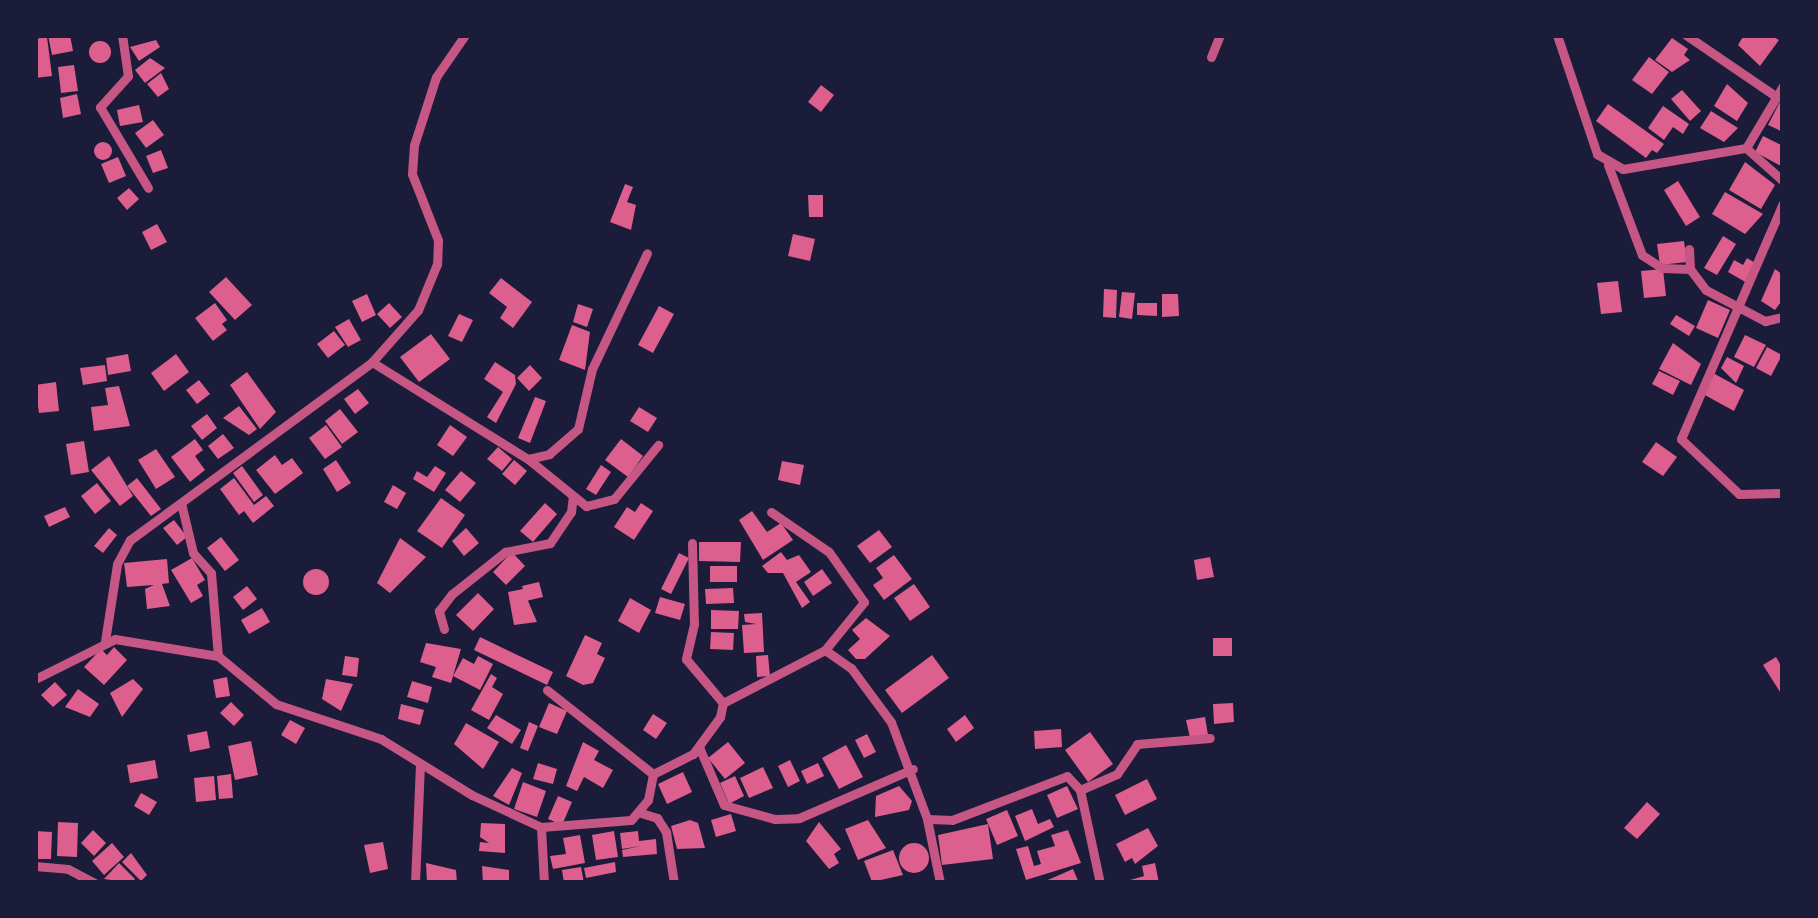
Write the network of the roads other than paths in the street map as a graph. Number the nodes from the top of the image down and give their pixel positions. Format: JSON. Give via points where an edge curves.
{"nodes":[{"id":1,"x":122,"y":35,"type":"edge"},
{"id":2,"x":465,"y":35,"type":"edge"},
{"id":3,"x":1220,"y":35,"type":"edge"},
{"id":4,"x":1557,"y":35,"type":"edge"},
{"id":5,"x":1686,"y":35,"type":"edge"},
{"id":6,"x":1211,"y":57,"type":"dead end"},
{"id":7,"x":1783,"y":86,"type":"edge"},
{"id":8,"x":1777,"y":97,"type":"junction"},
{"id":9,"x":1746,"y":148,"type":"junction"},
{"id":10,"x":1608,"y":165,"type":"junction"},
{"id":11,"x":1783,"y":181,"type":"edge"},
{"id":12,"x":148,"y":188,"type":"dead end"},
{"id":13,"x":1783,"y":203,"type":"edge"},
{"id":14,"x":1689,"y":249,"type":"dead end"},
{"id":15,"x":647,"y":253,"type":"dead end"},
{"id":16,"x":1690,"y":269,"type":"junction"},
{"id":17,"x":1738,"y":309,"type":"junction"},
{"id":18,"x":1783,"y":318,"type":"edge"},
{"id":19,"x":372,"y":362,"type":"junction"},
{"id":20,"x":658,"y":445,"type":"dead end"},
{"id":21,"x":528,"y":460,"type":"junction"},
{"id":22,"x":1783,"y":493,"type":"edge"},
{"id":23,"x":572,"y":496,"type":"junction"},
{"id":24,"x":181,"y":503,"type":"junction"},
{"id":25,"x":771,"y":512,"type":"dead end"},
{"id":26,"x":692,"y":544,"type":"dead end"},
{"id":27,"x":444,"y":629,"type":"dead end"},
{"id":28,"x":105,"y":640,"type":"junction"},
{"id":29,"x":825,"y":650,"type":"junction"},
{"id":30,"x":218,"y":656,"type":"junction"},
{"id":31,"x":35,"y":679,"type":"edge"},
{"id":32,"x":547,"y":690,"type":"dead end"},
{"id":33,"x":722,"y":703,"type":"junction"},
{"id":34,"x":1210,"y":738,"type":"dead end"},
{"id":35,"x":699,"y":747,"type":"junction"},
{"id":36,"x":420,"y":766,"type":"junction"},
{"id":37,"x":913,"y":769,"type":"junction"},
{"id":38,"x":653,"y":774,"type":"junction"},
{"id":39,"x":1080,"y":790,"type":"junction"},
{"id":40,"x":640,"y":813,"type":"junction"},
{"id":41,"x":927,"y":819,"type":"junction"},
{"id":42,"x":541,"y":828,"type":"junction"},
{"id":43,"x":35,"y":866,"type":"edge"},
{"id":44,"x":94,"y":883,"type":"edge"},
{"id":45,"x":416,"y":883,"type":"edge"},
{"id":46,"x":544,"y":883,"type":"edge"},
{"id":47,"x":674,"y":883,"type":"edge"},
{"id":48,"x":940,"y":883,"type":"edge"},
{"id":49,"x":1100,"y":883,"type":"edge"}],
"edges":[{"from":1,"to":12,"type":"street","via":[[128,76],[100,107]]},
{"from":2,"to":19,"type":"street","via":[[436,77],[414,144],[412,174],[432,218],[437,264],[418,310]]},
{"from":3,"to":6,"type":"street"},
{"from":4,"to":10,"type":"street","via":[[1589,136]]},
{"from":5,"to":8,"type":"street"},
{"from":7,"to":8,"type":"street"},
{"from":8,"to":9,"type":"street"},
{"from":9,"to":10,"type":"street","via":[[1640,168]]},
{"from":9,"to":11,"type":"street"},
{"from":10,"to":16,"type":"street","via":[[1642,256],[1662,268]]},
{"from":13,"to":17,"type":"street"},
{"from":14,"to":16,"type":"street"},
{"from":15,"to":21,"type":"street","via":[[592,369],[578,429],[549,454]]},
{"from":16,"to":17,"type":"street","via":[[1706,290]]},
{"from":17,"to":18,"type":"street","via":[[1765,321]]},
{"from":17,"to":22,"type":"street","via":[[1681,439],[1739,494]]},
{"from":19,"to":21,"type":"street"},
{"from":19,"to":24,"type":"street"},
{"from":20,"to":23,"type":"street","via":[[632,484],[604,506],[586,506]]},
{"from":21,"to":23,"type":"street"},
{"from":23,"to":27,"type":"street","via":[[571,512],[550,543],[505,552],[452,594],[439,611]]},
{"from":24,"to":28,"type":"street","via":[[121,552]]},
{"from":24,"to":30,"type":"street","via":[[193,553],[210,574]]},
{"from":25,"to":29,"type":"street","via":[[828,552],[864,602]]},
{"from":26,"to":33,"type":"street","via":[[688,666]]},
{"from":28,"to":30,"type":"street"},
{"from":28,"to":31,"type":"street"},
{"from":29,"to":33,"type":"street"},
{"from":29,"to":37,"type":"street","via":[[851,668],[880,705]]},
{"from":30,"to":36,"type":"street","via":[[276,704],[381,739]]},
{"from":32,"to":38,"type":"street"},
{"from":33,"to":35,"type":"street"},
{"from":34,"to":39,"type":"street","via":[[1137,744],[1118,774]]},
{"from":35,"to":37,"type":"street","via":[[724,805],[776,820],[799,818]]},
{"from":35,"to":38,"type":"street"},
{"from":36,"to":42,"type":"street"},
{"from":36,"to":45,"type":"street"},
{"from":37,"to":41,"type":"street"},
{"from":38,"to":40,"type":"street"},
{"from":39,"to":41,"type":"street","via":[[1062,776],[952,820]]},
{"from":39,"to":49,"type":"street"},
{"from":40,"to":42,"type":"street","via":[[596,827]]},
{"from":40,"to":47,"type":"street","via":[[658,818],[666,832]]},
{"from":41,"to":48,"type":"street"},
{"from":42,"to":46,"type":"street"},
{"from":43,"to":44,"type":"street","via":[[68,869]]}]}
